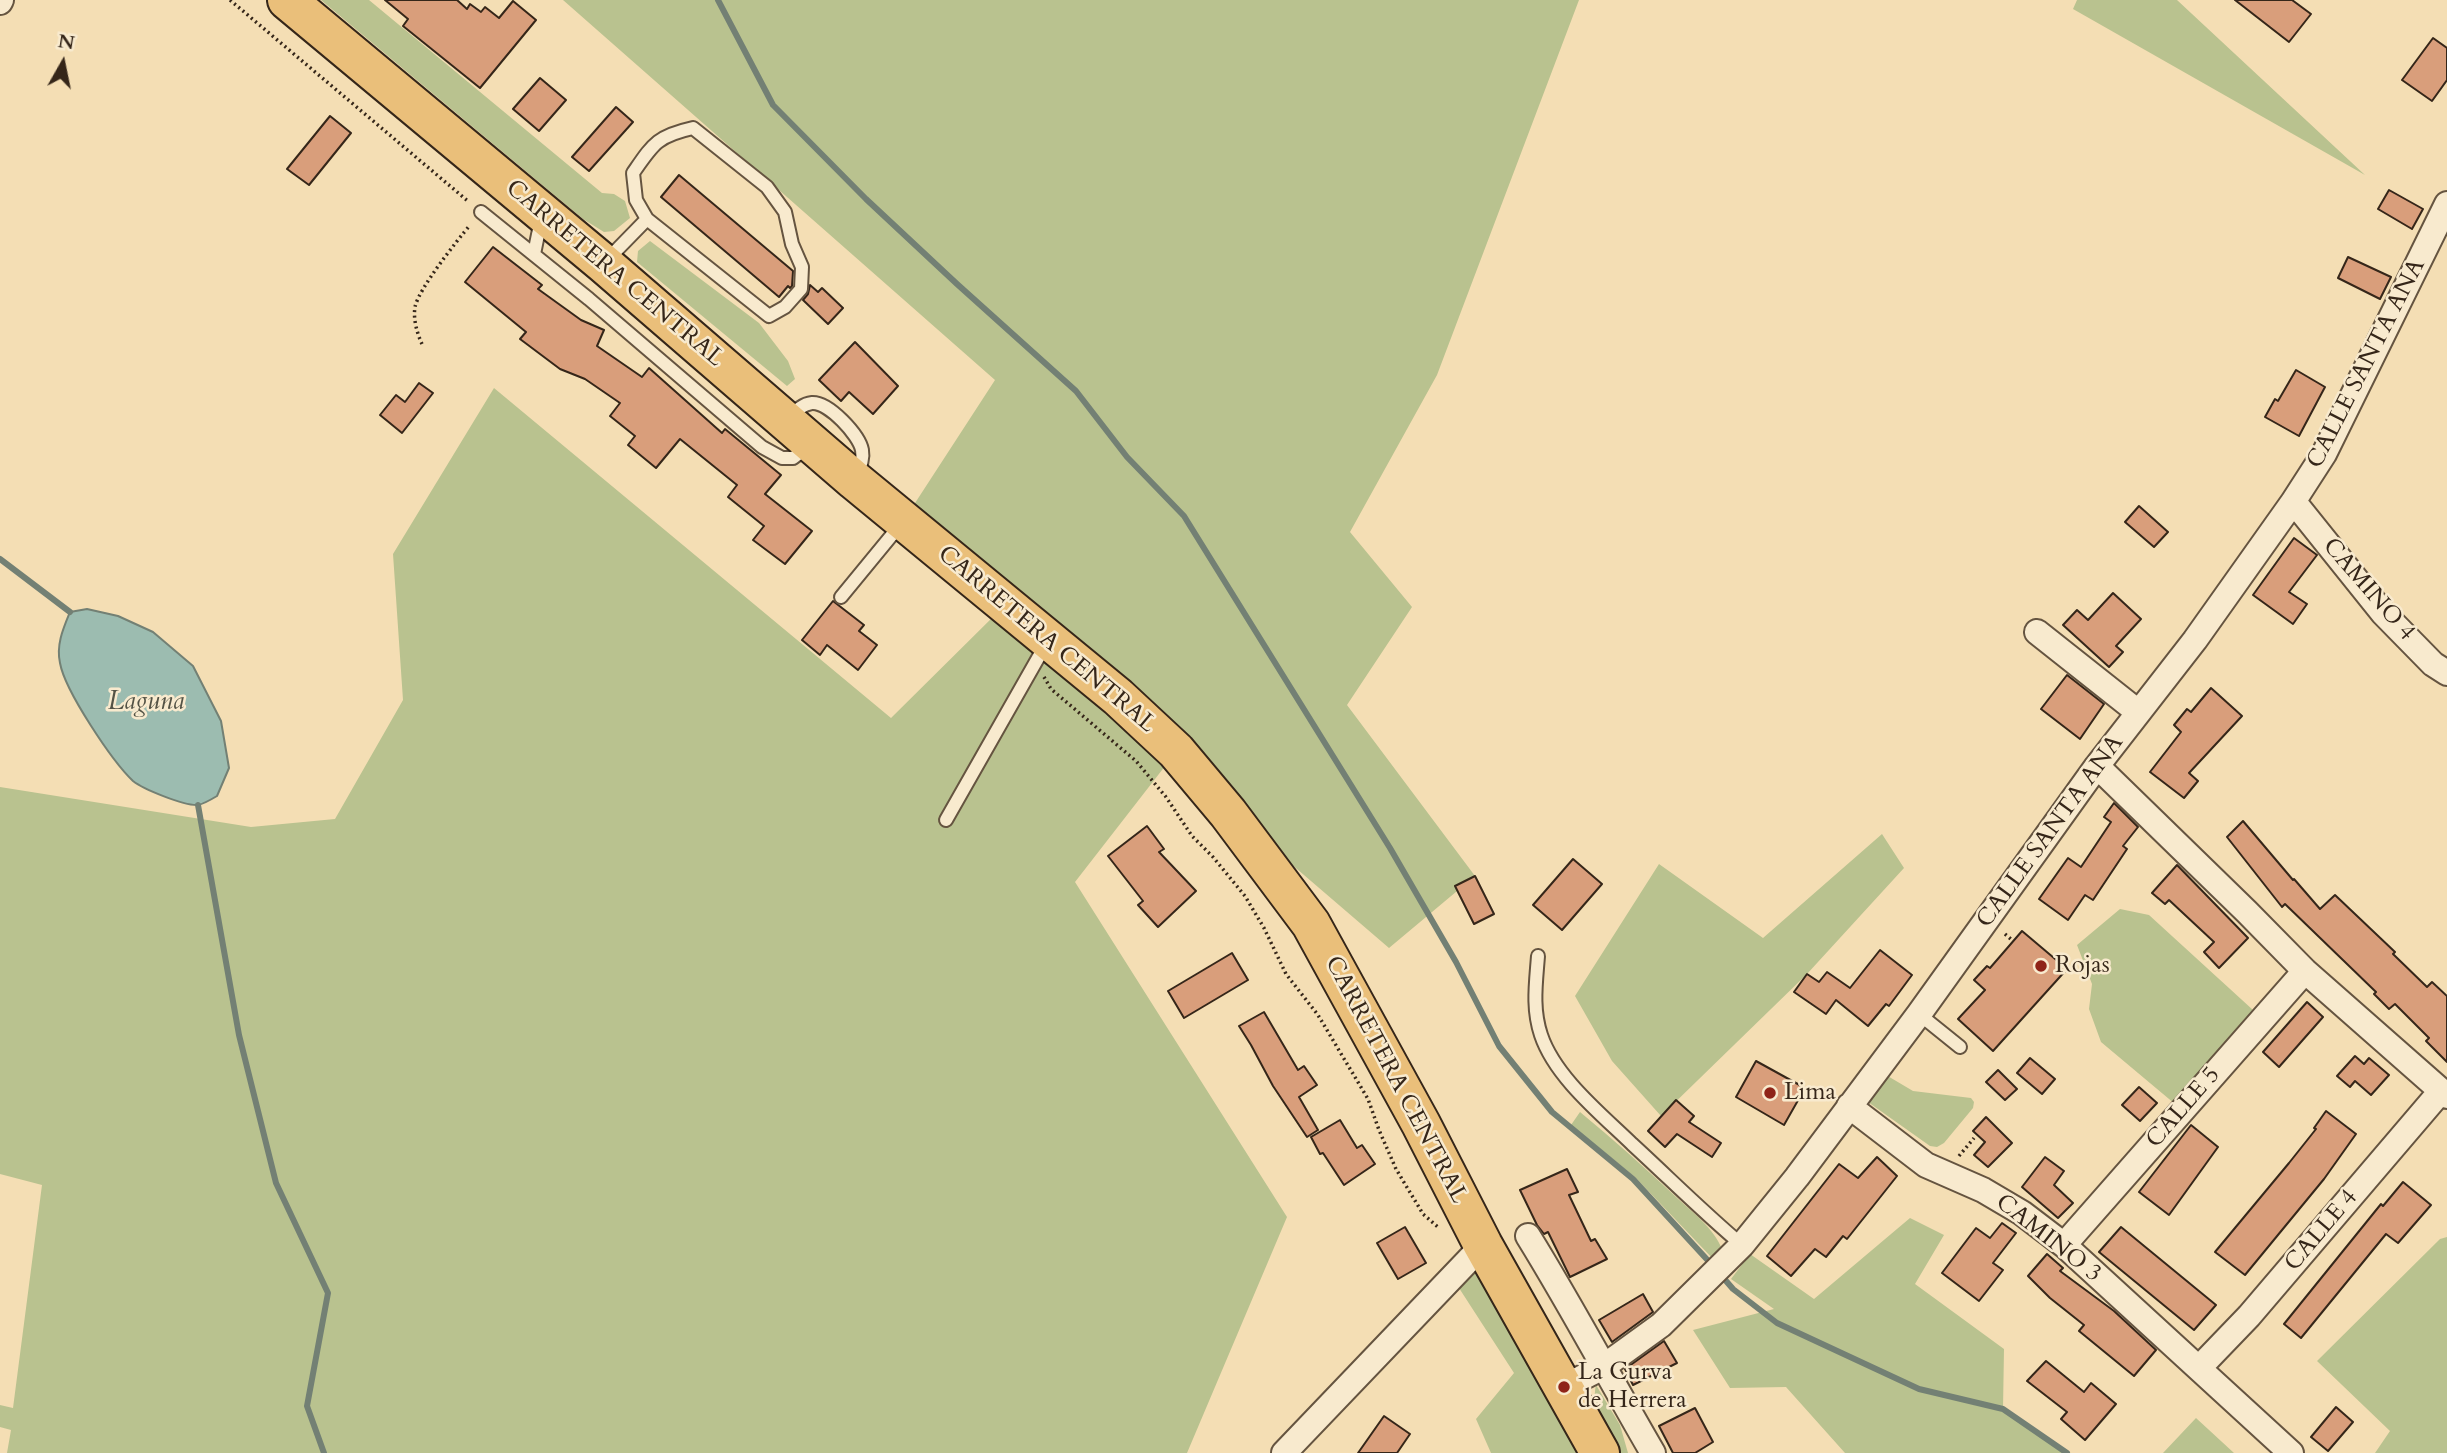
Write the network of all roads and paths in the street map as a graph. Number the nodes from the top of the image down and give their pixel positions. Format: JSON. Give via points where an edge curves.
{"nodes":[{"id":1,"x":230,"y":0,"type":"edge"},
{"id":2,"x":287,"y":0,"type":"edge"},
{"id":3,"x":2447,"y":204,"type":"edge"},
{"id":4,"x":481,"y":212,"type":"junction"},
{"id":5,"x":543,"y":213,"type":"junction"},
{"id":6,"x":648,"y":219,"type":"junction"},
{"id":7,"x":534,"y":254,"type":"junction"},
{"id":8,"x":604,"y":264,"type":"junction"},
{"id":9,"x":422,"y":344,"type":"dead end"},
{"id":10,"x":799,"y":433,"type":"junction"},
{"id":11,"x":2294,"y":502,"type":"junction"},
{"id":12,"x":904,"y":520,"type":"junction"},
{"id":13,"x":841,"y":597,"type":"dead end"},
{"id":14,"x":2037,"y":632,"type":"dead end"},
{"id":15,"x":1050,"y":642,"type":"junction"},
{"id":16,"x":2447,"y":673,"type":"edge"},
{"id":17,"x":2138,"y":712,"type":"junction"},
{"id":18,"x":2097,"y":766,"type":"junction"},
{"id":19,"x":946,"y":820,"type":"dead end"},
{"id":20,"x":1538,"y":956,"type":"dead end"},
{"id":21,"x":2305,"y":971,"type":"junction"},
{"id":22,"x":1919,"y":1014,"type":"junction"},
{"id":23,"x":1960,"y":1047,"type":"dead end"},
{"id":24,"x":2444,"y":1093,"type":"edge"},
{"id":25,"x":1849,"y":1106,"type":"junction"},
{"id":26,"x":1441,"y":1230,"type":"dead end"},
{"id":27,"x":1528,"y":1236,"type":"dead end"},
{"id":28,"x":1483,"y":1245,"type":"junction"},
{"id":29,"x":2064,"y":1245,"type":"junction"},
{"id":30,"x":1737,"y":1250,"type":"junction"},
{"id":31,"x":1603,"y":1367,"type":"junction"},
{"id":32,"x":2199,"y":1368,"type":"junction"},
{"id":33,"x":1564,"y":1387,"type":"junction"},
{"id":34,"x":1284,"y":1453,"type":"edge"},
{"id":35,"x":1600,"y":1453,"type":"edge"},
{"id":36,"x":1653,"y":1453,"type":"edge"},
{"id":37,"x":2291,"y":1453,"type":"edge"}],
"edges":[{"from":1,"to":4,"type":"path"},
{"from":2,"to":5,"type":"highway","name":"CARRETERA CENTRAL"},
{"from":3,"to":11,"type":"street","name":"CALLE SANTA ANA","via":[[2324,454]]},
{"from":4,"to":7,"type":"lane"},
{"from":4,"to":9,"type":"path","via":[[421,293],[415,307]]},
{"from":5,"to":7,"type":"lane"},
{"from":5,"to":8,"type":"highway","name":"CARRETERA CENTRAL"},
{"from":6,"to":6,"type":"lane","via":[[636,200],[632,173],[668,134],[693,128],[767,187],[785,212],[802,267],[801,289],[786,307],[769,316]]},
{"from":6,"to":8,"type":"lane"},
{"from":7,"to":10,"type":"lane","via":[[762,447],[782,458],[793,458]]},
{"from":8,"to":10,"type":"highway","name":"CARRETERA CENTRAL"},
{"from":10,"to":12,"type":"highway","name":"CARRETERA CENTRAL"},
{"from":11,"to":16,"type":"street","name":"CAMINO 4","via":[[2383,612]]},
{"from":11,"to":17,"type":"street","name":"CALLE SANTA ANA"},
{"from":12,"to":13,"type":"lane"},
{"from":12,"to":15,"type":"highway","name":"CARRETERA CENTRAL"},
{"from":14,"to":17,"type":"street"},
{"from":15,"to":19,"type":"lane"},
{"from":15,"to":26,"type":"path","via":[[1041,667],[1051,689],[1136,761],[1192,836],[1245,896],[1286,974],[1324,1025],[1368,1099],[1396,1169],[1423,1214]]},
{"from":15,"to":28,"type":"highway","name":"CARRETERA CENTRAL","via":[[1176,751],[1311,924]]},
{"from":17,"to":18,"type":"street","name":"CALLE SANTA ANA"},
{"from":18,"to":21,"type":"street"},
{"from":18,"to":22,"type":"street","name":"CALLE SANTA ANA"},
{"from":20,"to":30,"type":"lane","via":[[1535,1010],[1542,1038],[1562,1072]]},
{"from":21,"to":24,"type":"street"},
{"from":21,"to":29,"type":"street","name":"CALLE 5"},
{"from":22,"to":23,"type":"lane"},
{"from":22,"to":25,"type":"street","name":"CALLE SANTA ANA"},
{"from":24,"to":32,"type":"street","name":"CALLE 4"},
{"from":25,"to":29,"type":"street","name":"CAMINO 3","via":[[1926,1165],[1983,1190]]},
{"from":25,"to":30,"type":"street","name":"CALLE SANTA ANA"},
{"from":27,"to":31,"type":"street"},
{"from":28,"to":33,"type":"highway","name":"CARRETERA CENTRAL"},
{"from":28,"to":34,"type":"street"},
{"from":29,"to":32,"type":"street","name":"CAMINO 3"},
{"from":30,"to":31,"type":"street","name":"CALLE SANTA ANA","via":[[1661,1325]]},
{"from":31,"to":33,"type":"street","name":"CALLE SANTA ANA"},
{"from":31,"to":36,"type":"street"},
{"from":32,"to":37,"type":"street","name":"CAMINO 3"},
{"from":33,"to":35,"type":"highway","name":"CARRETERA CENTRAL"}]}
